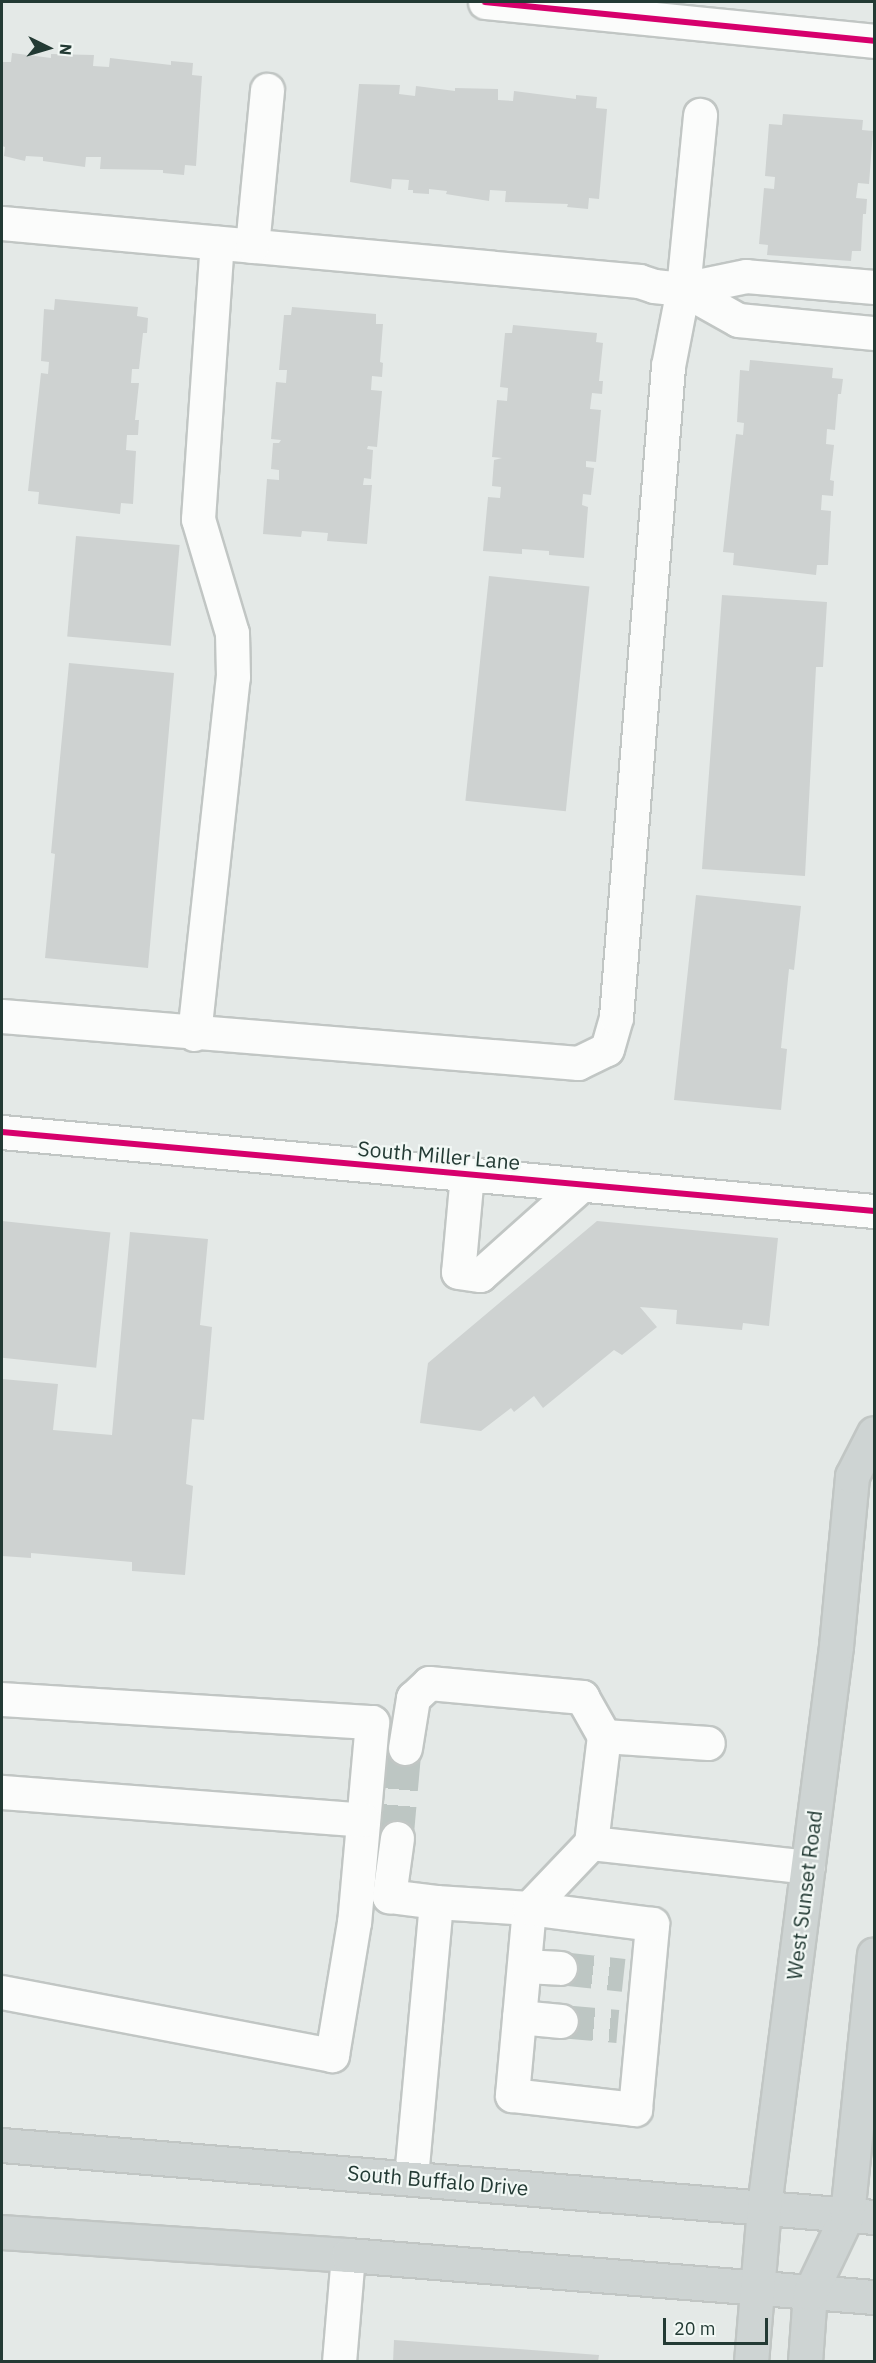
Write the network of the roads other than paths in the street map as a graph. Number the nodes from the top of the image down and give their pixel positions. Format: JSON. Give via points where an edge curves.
{"nodes":[{"id":1,"x":485,"y":2,"type":"edge"},
{"id":2,"x":874,"y":41,"type":"edge"},
{"id":3,"x":267,"y":90,"type":"dead end"},
{"id":4,"x":700,"y":115,"type":"dead end"},
{"id":5,"x":2,"y":224,"type":"edge"},
{"id":6,"x":218,"y":243,"type":"junction"},
{"id":7,"x":252,"y":246,"type":"junction"},
{"id":8,"x":765,"y":278,"type":"junction"},
{"id":9,"x":874,"y":287,"type":"edge"},
{"id":10,"x":683,"y":289,"type":"junction"},
{"id":11,"x":761,"y":322,"type":"junction"},
{"id":12,"x":874,"y":333,"type":"edge"},
{"id":13,"x":2,"y":1016,"type":"edge"},
{"id":14,"x":194,"y":1034,"type":"junction"},
{"id":15,"x":2,"y":1132,"type":"edge"},
{"id":16,"x":467,"y":1174,"type":"junction"},
{"id":17,"x":581,"y":1185,"type":"junction"},
{"id":18,"x":874,"y":1211,"type":"edge"},
{"id":19,"x":874,"y":1433,"type":"edge"},
{"id":20,"x":2,"y":1700,"type":"edge"},
{"id":21,"x":604,"y":1736,"type":"junction"},
{"id":22,"x":708,"y":1743,"type":"dead end"},
{"id":23,"x":405,"y":1748,"type":"tunnel mouth"},
{"id":24,"x":2,"y":1792,"type":"edge"},
{"id":25,"x":363,"y":1820,"type":"junction"},
{"id":26,"x":397,"y":1838,"type":"tunnel mouth"},
{"id":27,"x":591,"y":1843,"type":"junction"},
{"id":28,"x":808,"y":1867,"type":"junction"},
{"id":29,"x":357,"y":1890,"type":"junction"},
{"id":30,"x":389,"y":1896,"type":"junction"},
{"id":31,"x":436,"y":1902,"type":"junction"},
{"id":32,"x":529,"y":1908,"type":"junction"},
{"id":33,"x":874,"y":1954,"type":"edge"},
{"id":34,"x":524,"y":1966,"type":"junction"},
{"id":35,"x":560,"y":1968,"type":"tunnel mouth"},
{"id":36,"x":2,"y":1992,"type":"edge"},
{"id":37,"x":519,"y":2017,"type":"junction"},
{"id":38,"x":561,"y":2021,"type":"tunnel mouth"},
{"id":39,"x":2,"y":2145,"type":"edge"},
{"id":40,"x":411,"y":2177,"type":"junction"},
{"id":41,"x":764,"y":2206,"type":"junction"},
{"id":42,"x":861,"y":2216,"type":"edge"},
{"id":43,"x":2,"y":2232,"type":"edge"},
{"id":44,"x":348,"y":2255,"type":"junction"},
{"id":45,"x":756,"y":2287,"type":"junction"},
{"id":46,"x":810,"y":2293,"type":"junction"},
{"id":47,"x":874,"y":2297,"type":"edge"},
{"id":48,"x":339,"y":2361,"type":"edge"},
{"id":49,"x":750,"y":2361,"type":"edge"},
{"id":50,"x":805,"y":2361,"type":"edge"}],
"edges":[{"from":1,"to":2,"type":"street"},
{"from":3,"to":7,"type":"street"},
{"from":4,"to":10,"type":"street"},
{"from":5,"to":6,"type":"street"},
{"from":6,"to":7,"type":"street"},
{"from":6,"to":14,"type":"street","via":[[198,519],[232,633],[232,677]]},
{"from":7,"to":10,"type":"street","via":[[639,281]]},
{"from":8,"to":9,"type":"street"},
{"from":8,"to":10,"type":"street","via":[[746,276]]},
{"from":8,"to":11,"type":"street"},
{"from":10,"to":11,"type":"street","via":[[738,320]]},
{"from":10,"to":14,"type":"street","via":[[668,366],[616,1017],[607,1049],[578,1063]]},
{"from":11,"to":12,"type":"street"},
{"from":13,"to":14,"type":"street"},
{"from":15,"to":16,"type":"street","name":"South Miller Lane"},
{"from":16,"to":17,"type":"street","name":"South Miller Lane"},
{"from":16,"to":17,"type":"street","via":[[458,1272],[480,1275]]},
{"from":17,"to":18,"type":"street","name":"South Miller Lane"},
{"from":19,"to":28,"type":"main road","name":"West Sunset Road","via":[[852,1476],[836,1646]]},
{"from":20,"to":25,"type":"street","via":[[372,1722]]},
{"from":21,"to":22,"type":"street"},
{"from":21,"to":23,"type":"street","via":[[582,1697],[429,1683],[413,1698]]},
{"from":21,"to":27,"type":"street"},
{"from":24,"to":25,"type":"street"},
{"from":25,"to":29,"type":"street"},
{"from":26,"to":30,"type":"street"},
{"from":27,"to":28,"type":"street"},
{"from":27,"to":32,"type":"street"},
{"from":28,"to":41,"type":"main road","name":"West Sunset Road"},
{"from":29,"to":30,"type":"street"},
{"from":29,"to":36,"type":"street","via":[[332,2055]]},
{"from":30,"to":31,"type":"street"},
{"from":31,"to":32,"type":"street"},
{"from":31,"to":40,"type":"street"},
{"from":32,"to":34,"type":"street"},
{"from":32,"to":37,"type":"street","via":[[652,1924],[636,1976],[631,2027],[635,2109],[512,2095]]},
{"from":33,"to":42,"type":"main road"},
{"from":34,"to":35,"type":"street"},
{"from":34,"to":37,"type":"street"},
{"from":37,"to":38,"type":"street"},
{"from":39,"to":40,"type":"main road","name":"South Buffalo Drive"},
{"from":40,"to":41,"type":"main road","name":"South Buffalo Drive"},
{"from":41,"to":42,"type":"main road","name":"South Buffalo Drive"},
{"from":41,"to":45,"type":"main road","name":"West Sunset Road"},
{"from":42,"to":46,"type":"main road"},
{"from":43,"to":44,"type":"main road"},
{"from":44,"to":45,"type":"main road"},
{"from":44,"to":48,"type":"street"},
{"from":45,"to":46,"type":"main road"},
{"from":45,"to":49,"type":"main road","name":"West Sunset Road"},
{"from":46,"to":47,"type":"main road"},
{"from":46,"to":50,"type":"main road"}]}
